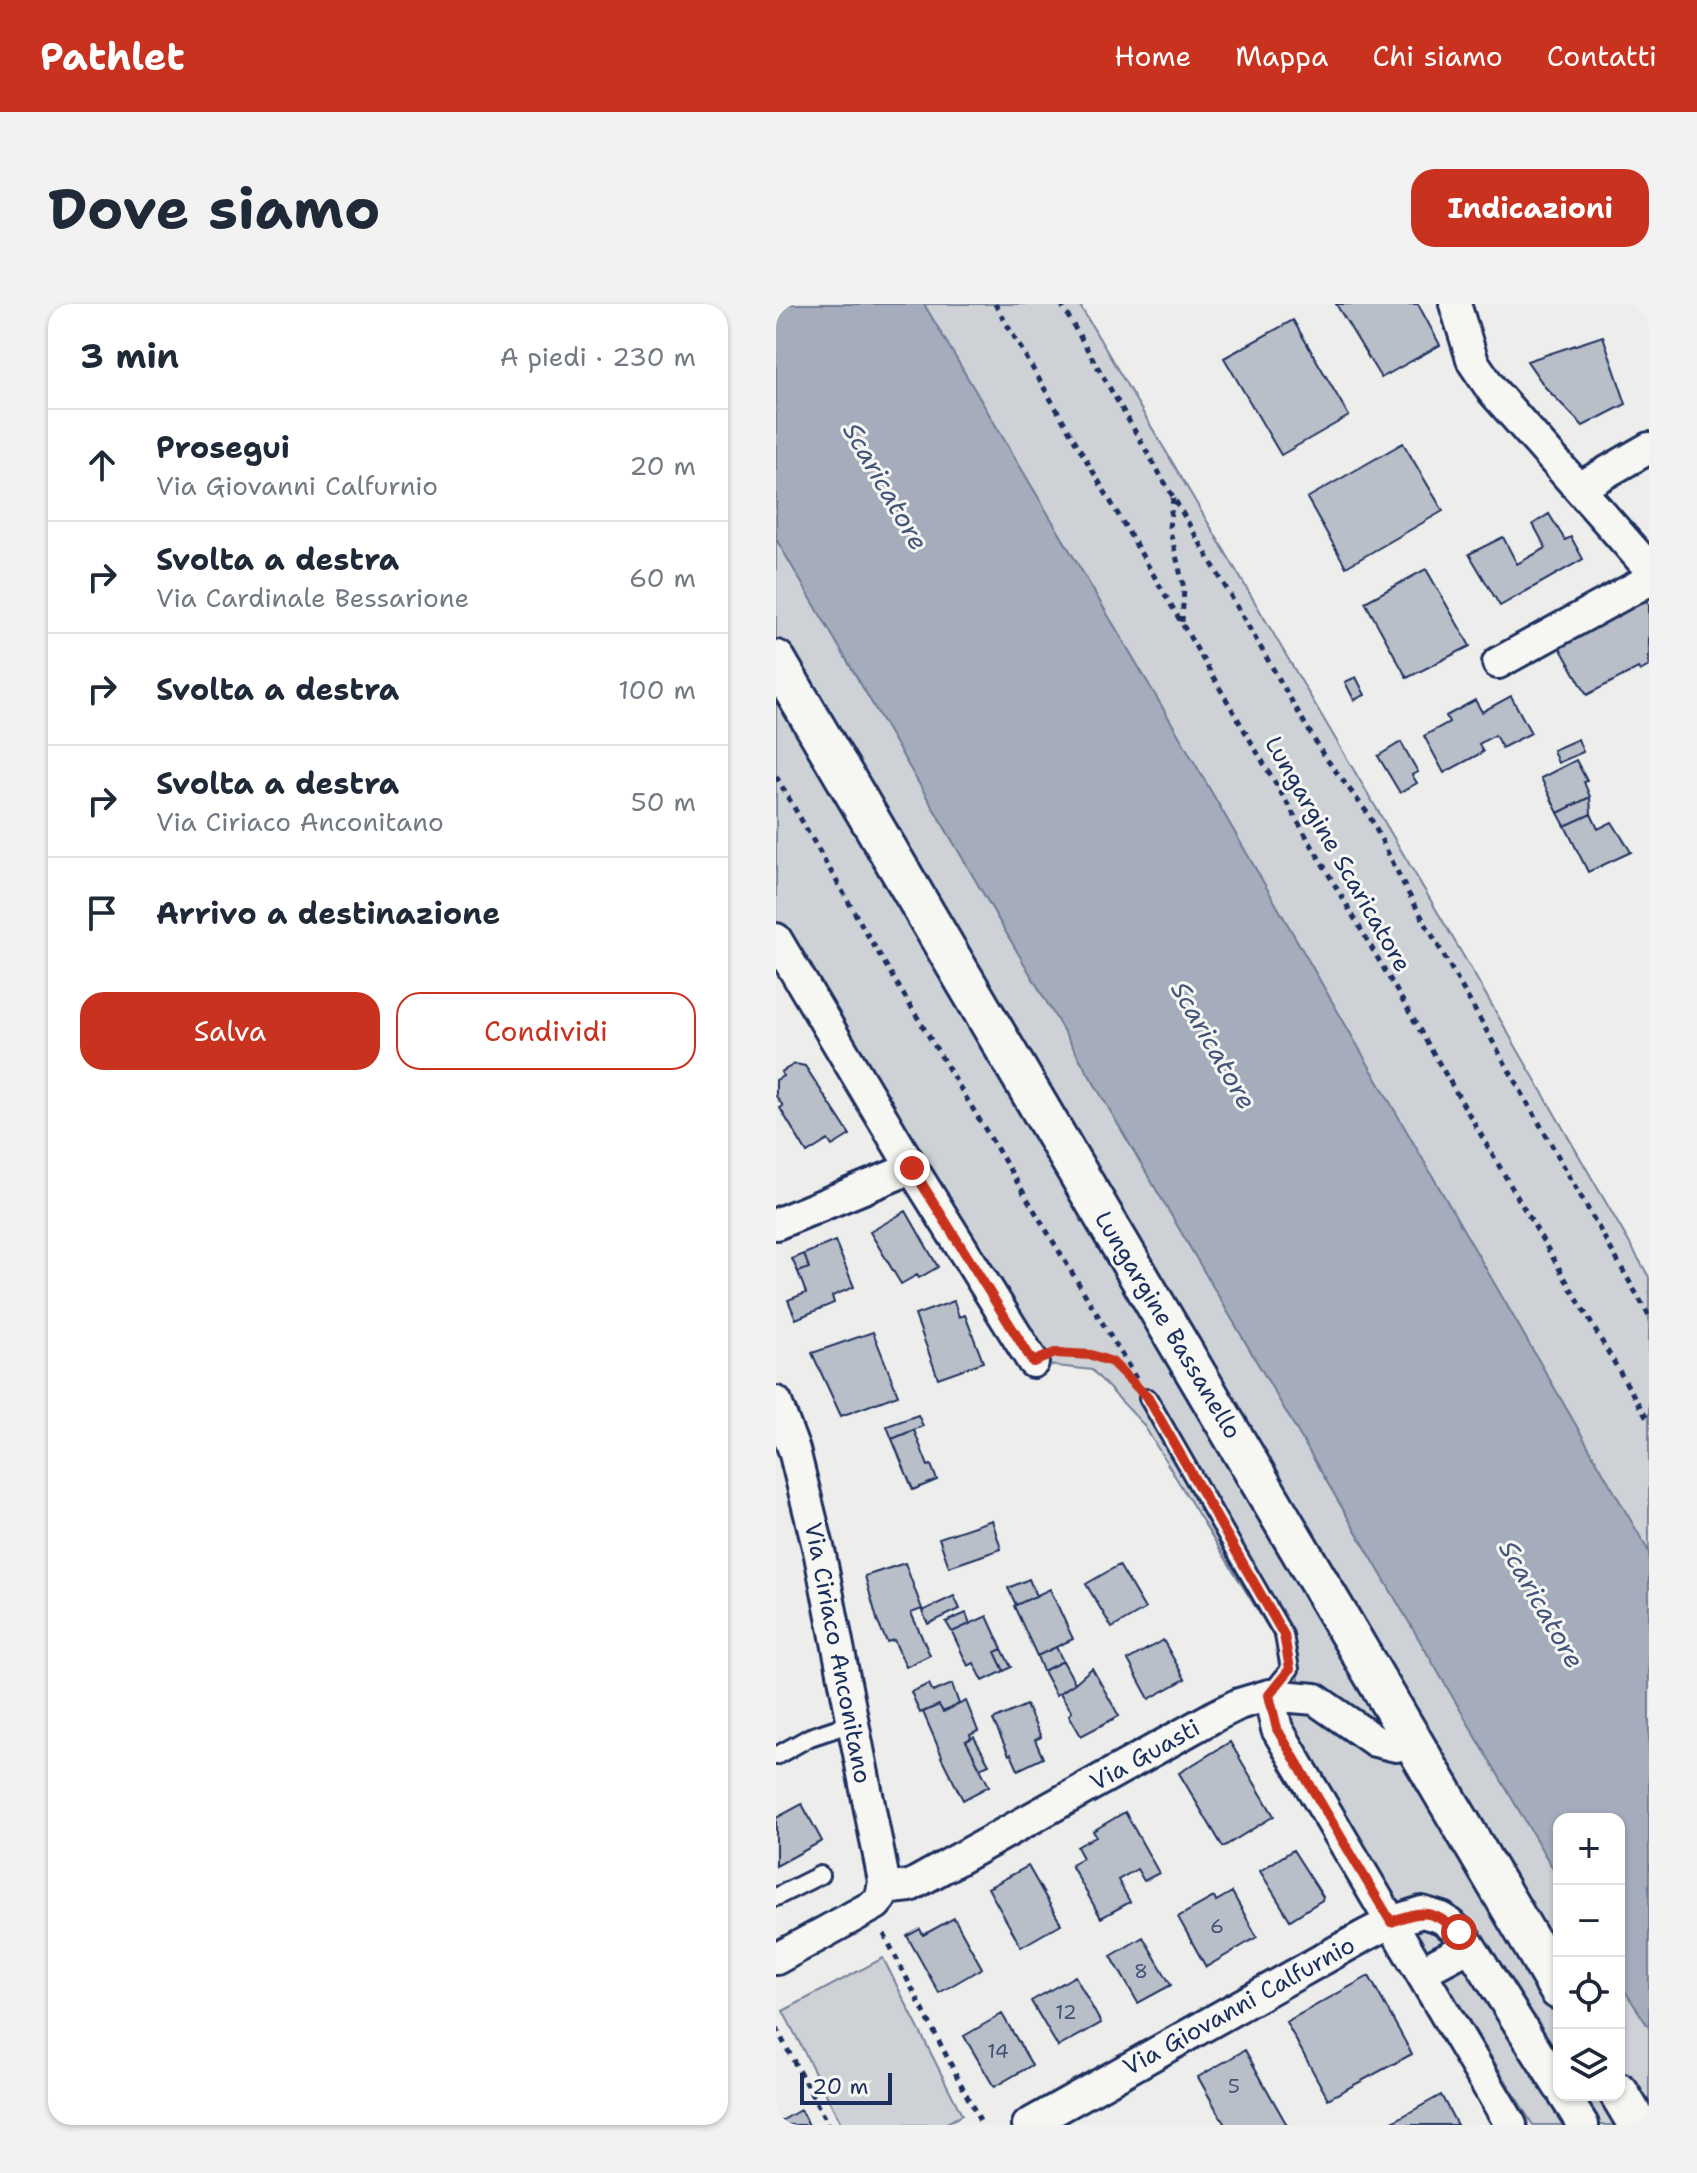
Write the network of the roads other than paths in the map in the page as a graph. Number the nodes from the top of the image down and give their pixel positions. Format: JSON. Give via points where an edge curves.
{"nodes":[{"id":1,"x":1455,"y":304,"type":"edge"},
{"id":2,"x":1649,"y":448,"type":"edge"},
{"id":3,"x":1579,"y":488,"type":"junction"},
{"id":4,"x":1649,"y":568,"type":"edge"},
{"id":5,"x":1649,"y":580,"type":"edge"},
{"id":6,"x":776,"y":660,"type":"edge"},
{"id":7,"x":1498,"y":663,"type":"dead end"},
{"id":8,"x":776,"y":939,"type":"edge"},
{"id":9,"x":912,"y":1168,"type":"junction"},
{"id":10,"x":776,"y":1224,"type":"edge"},
{"id":11,"x":1033,"y":1362,"type":"road end"},
{"id":12,"x":1148,"y":1398,"type":"road end"},
{"id":13,"x":776,"y":1402,"type":"edge"},
{"id":14,"x":1269,"y":1695,"type":"junction"},
{"id":15,"x":852,"y":1723,"type":"junction"},
{"id":16,"x":1412,"y":1739,"type":"junction"},
{"id":17,"x":776,"y":1756,"type":"edge"},
{"id":18,"x":820,"y":1875,"type":"dead end"},
{"id":19,"x":776,"y":1897,"type":"edge"},
{"id":20,"x":879,"y":1906,"type":"junction"},
{"id":21,"x":1391,"y":1922,"type":"junction"},
{"id":22,"x":1470,"y":1946,"type":"junction"},
{"id":23,"x":776,"y":1959,"type":"edge"},
{"id":24,"x":1421,"y":1972,"type":"junction"},
{"id":25,"x":1553,"y":1980,"type":"edge"},
{"id":26,"x":1553,"y":2077,"type":"edge"},
{"id":27,"x":1568,"y":2101,"type":"edge"},
{"id":28,"x":1624,"y":2101,"type":"edge"},
{"id":29,"x":1028,"y":2125,"type":"edge"},
{"id":30,"x":1511,"y":2125,"type":"edge"},
{"id":31,"x":1583,"y":2125,"type":"edge"},
{"id":32,"x":1638,"y":2125,"type":"edge"}],
"edges":[{"from":1,"to":3,"type":"street","via":[[1473,362]]},
{"from":2,"to":3,"type":"street"},
{"from":3,"to":4,"type":"street"},
{"from":5,"to":7,"type":"street"},
{"from":6,"to":16,"type":"street","name":"Lungargine Bassanello"},
{"from":8,"to":9,"type":"street"},
{"from":9,"to":10,"type":"street"},
{"from":9,"to":11,"type":"street"},
{"from":12,"to":14,"type":"lane","via":[[1284,1635],[1290,1669]]},
{"from":13,"to":15,"type":"street","name":"Via Ciriaco Anconitano","via":[[794,1450],[820,1555]]},
{"from":14,"to":16,"type":"street","name":"Via Guasti","via":[[1315,1699],[1375,1741],[1396,1746]]},
{"from":14,"to":20,"type":"street","name":"Via Guasti","via":[[1215,1716]]},
{"from":14,"to":21,"type":"street","via":[[1277,1729]]},
{"from":15,"to":17,"type":"lane"},
{"from":15,"to":20,"type":"street","name":"Via Ciriaco Anconitano","via":[[884,1881]]},
{"from":16,"to":25,"type":"street","name":"Lungargine Bassanello"},
{"from":18,"to":19,"type":"lane"},
{"from":20,"to":23,"type":"street","name":"Via Guasti"},
{"from":21,"to":22,"type":"street","name":"Via Giovanni Calfurnio","via":[[1422,1912],[1442,1918]]},
{"from":21,"to":24,"type":"street"},
{"from":21,"to":29,"type":"street","name":"Via Giovanni Calfurnio"},
{"from":22,"to":24,"type":"street"},
{"from":22,"to":26,"type":"street","name":"Via Giovanni Calfurnio"},
{"from":24,"to":30,"type":"street"},
{"from":27,"to":31,"type":"street"},
{"from":28,"to":32,"type":"street"}]}
